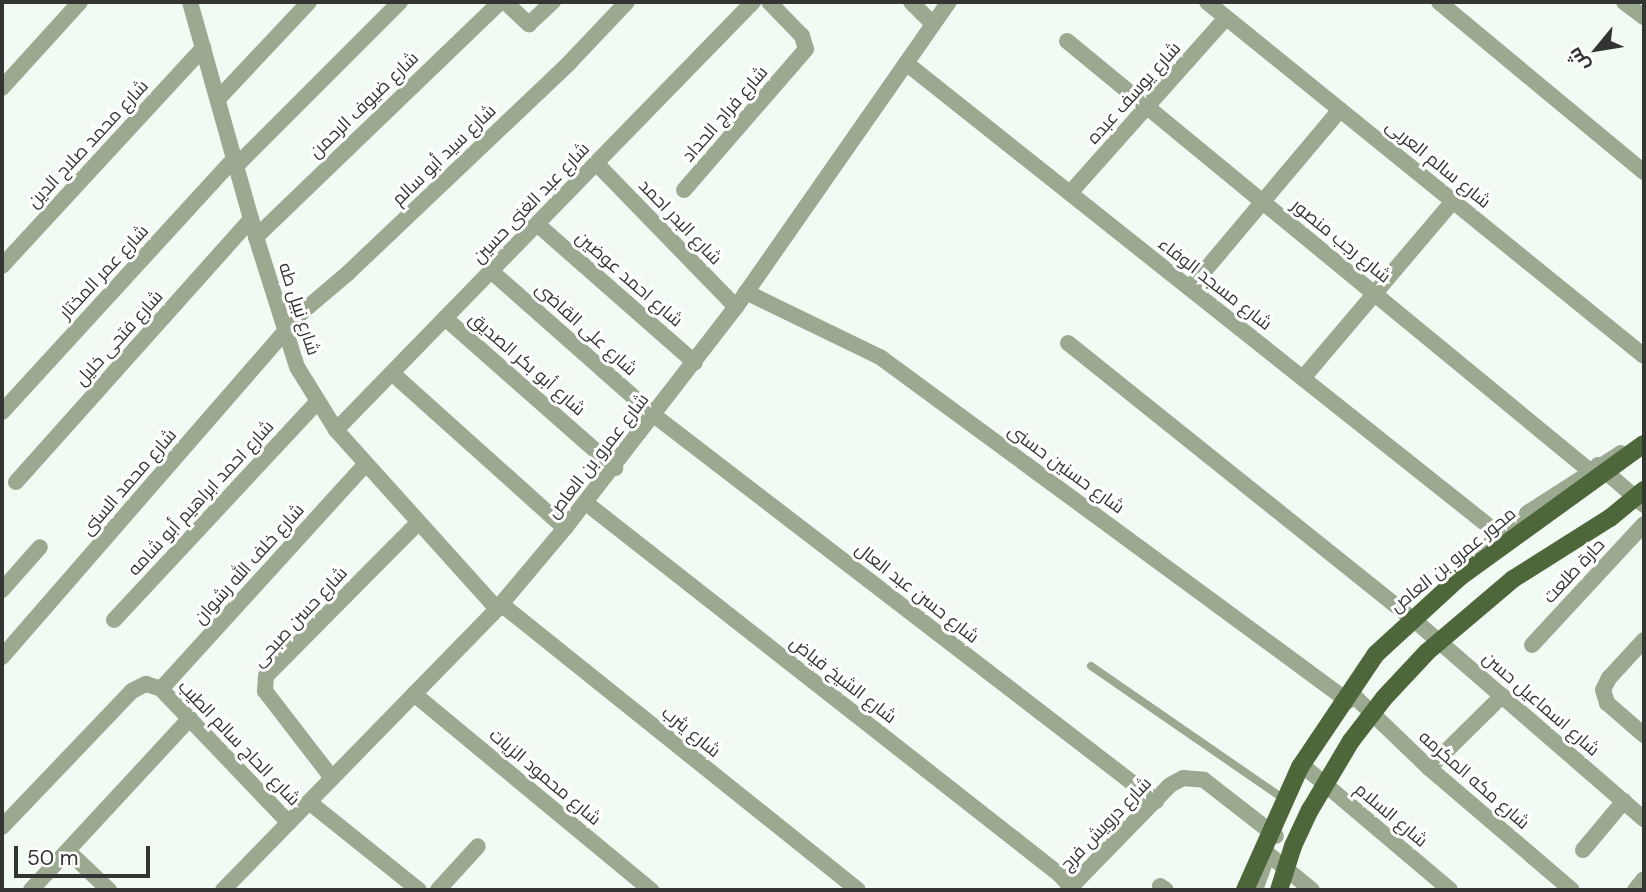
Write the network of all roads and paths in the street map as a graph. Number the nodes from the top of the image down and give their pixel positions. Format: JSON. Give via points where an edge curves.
{"nodes":[{"id":1,"x":80,"y":2,"type":"edge"},
{"id":2,"x":191,"y":2,"type":"edge"},
{"id":3,"x":309,"y":2,"type":"edge"},
{"id":4,"x":400,"y":2,"type":"edge"},
{"id":5,"x":502,"y":2,"type":"edge"},
{"id":6,"x":553,"y":2,"type":"edge"},
{"id":7,"x":627,"y":2,"type":"edge"},
{"id":8,"x":753,"y":2,"type":"edge"},
{"id":9,"x":769,"y":2,"type":"edge"},
{"id":10,"x":911,"y":2,"type":"edge"},
{"id":11,"x":949,"y":2,"type":"edge"},
{"id":12,"x":1207,"y":2,"type":"edge"},
{"id":13,"x":1439,"y":2,"type":"edge"},
{"id":14,"x":1625,"y":2,"type":"edge"},
{"id":15,"x":1644,"y":17,"type":"edge"},
{"id":16,"x":1226,"y":18,"type":"junction"},
{"id":17,"x":933,"y":24,"type":"junction"},
{"id":18,"x":1067,"y":41,"type":"dead end"},
{"id":19,"x":203,"y":48,"type":"junction"},
{"id":20,"x":906,"y":63,"type":"junction"},
{"id":21,"x":2,"y":88,"type":"edge"},
{"id":22,"x":218,"y":99,"type":"junction"},
{"id":23,"x":1147,"y":107,"type":"junction"},
{"id":24,"x":1340,"y":110,"type":"junction"},
{"id":25,"x":235,"y":163,"type":"junction"},
{"id":26,"x":596,"y":163,"type":"junction"},
{"id":27,"x":1644,"y":172,"type":"edge"},
{"id":28,"x":684,"y":190,"type":"dead end"},
{"id":29,"x":1070,"y":193,"type":"junction"},
{"id":30,"x":1453,"y":201,"type":"junction"},
{"id":31,"x":1263,"y":202,"type":"junction"},
{"id":32,"x":251,"y":219,"type":"junction"},
{"id":33,"x":537,"y":224,"type":"junction"},
{"id":34,"x":256,"y":237,"type":"junction"},
{"id":35,"x":2,"y":266,"type":"edge"},
{"id":36,"x":491,"y":271,"type":"junction"},
{"id":37,"x":1190,"y":288,"type":"junction"},
{"id":38,"x":746,"y":292,"type":"junction"},
{"id":39,"x":1375,"y":294,"type":"junction"},
{"id":40,"x":736,"y":307,"type":"junction"},
{"id":41,"x":445,"y":318,"type":"junction"},
{"id":42,"x":285,"y":332,"type":"junction"},
{"id":43,"x":1068,"y":343,"type":"dead end"},
{"id":44,"x":1644,"y":356,"type":"edge"},
{"id":45,"x":695,"y":363,"type":"junction"},
{"id":46,"x":391,"y":373,"type":"junction"},
{"id":47,"x":1303,"y":379,"type":"junction"},
{"id":48,"x":317,"y":402,"type":"junction"},
{"id":49,"x":2,"y":412,"type":"edge"},
{"id":50,"x":655,"y":416,"type":"junction"},
{"id":51,"x":336,"y":430,"type":"junction"},
{"id":52,"x":1644,"y":442,"type":"edge"},
{"id":53,"x":365,"y":465,"type":"junction"},
{"id":54,"x":615,"y":468,"type":"junction"},
{"id":55,"x":1594,"y":468,"type":"junction"},
{"id":56,"x":16,"y":482,"type":"dead end"},
{"id":57,"x":1644,"y":490,"type":"edge"},
{"id":58,"x":586,"y":503,"type":"junction"},
{"id":59,"x":1644,"y":505,"type":"edge"},
{"id":60,"x":418,"y":523,"type":"junction"},
{"id":61,"x":1644,"y":524,"type":"edge"},
{"id":62,"x":565,"y":528,"type":"junction"},
{"id":63,"x":1500,"y":535,"type":"junction"},
{"id":64,"x":40,"y":547,"type":"dead end"},
{"id":65,"x":2,"y":590,"type":"edge"},
{"id":66,"x":499,"y":607,"type":"junction"},
{"id":67,"x":1413,"y":619,"type":"junction"},
{"id":68,"x":114,"y":620,"type":"dead end"},
{"id":69,"x":1644,"y":640,"type":"edge"},
{"id":70,"x":1532,"y":645,"type":"dead end"},
{"id":71,"x":2,"y":657,"type":"edge"},
{"id":72,"x":1091,"y":666,"type":"dead end"},
{"id":73,"x":161,"y":688,"type":"junction"},
{"id":74,"x":414,"y":694,"type":"junction"},
{"id":75,"x":1502,"y":696,"type":"junction"},
{"id":76,"x":1350,"y":698,"type":"junction"},
{"id":77,"x":190,"y":719,"type":"junction"},
{"id":78,"x":1644,"y":735,"type":"edge"},
{"id":79,"x":1429,"y":768,"type":"junction"},
{"id":80,"x":1307,"y":769,"type":"junction"},
{"id":81,"x":332,"y":778,"type":"junction"},
{"id":82,"x":1156,"y":801,"type":"junction"},
{"id":83,"x":1623,"y":801,"type":"junction"},
{"id":84,"x":309,"y":802,"type":"junction"},
{"id":85,"x":1290,"y":803,"type":"junction"},
{"id":86,"x":1644,"y":819,"type":"edge"},
{"id":87,"x":289,"y":823,"type":"junction"},
{"id":88,"x":2,"y":827,"type":"edge"},
{"id":89,"x":1276,"y":836,"type":"junction"},
{"id":90,"x":478,"y":846,"type":"dead end"},
{"id":91,"x":68,"y":850,"type":"junction"},
{"id":92,"x":1583,"y":850,"type":"dead end"},
{"id":93,"x":1268,"y":854,"type":"junction"},
{"id":94,"x":1644,"y":879,"type":"edge"},
{"id":95,"x":227,"y":889,"type":"edge"},
{"id":96,"x":1071,"y":889,"type":"edge"},
{"id":97,"x":32,"y":890,"type":"edge"},
{"id":98,"x":109,"y":890,"type":"edge"},
{"id":99,"x":419,"y":890,"type":"edge"},
{"id":100,"x":438,"y":890,"type":"edge"},
{"id":101,"x":651,"y":890,"type":"edge"},
{"id":102,"x":858,"y":890,"type":"edge"},
{"id":103,"x":1245,"y":890,"type":"edge"},
{"id":104,"x":1255,"y":890,"type":"edge"},
{"id":105,"x":1279,"y":890,"type":"edge"},
{"id":106,"x":1312,"y":890,"type":"edge"},
{"id":107,"x":1450,"y":890,"type":"edge"},
{"id":108,"x":1572,"y":890,"type":"edge"},
{"id":109,"x":1635,"y":890,"type":"edge"}],
"edges":[{"from":1,"to":21,"type":"street"},
{"from":2,"to":19,"type":"street","name":"شارع نبيل طه"},
{"from":3,"to":22,"type":"street"},
{"from":4,"to":25,"type":"street","name":"شارع عمر المختار"},
{"from":5,"to":6,"type":"street","name":"شارع ضيوف الرحمن","via":[[529,23]]},
{"from":5,"to":34,"type":"street","name":"شارع ضيوف الرحمن"},
{"from":7,"to":42,"type":"street","name":"شارع سيد أبو سالم","via":[[570,62]]},
{"from":8,"to":26,"type":"street","name":"شارع عبد الغنى حسين"},
{"from":9,"to":28,"type":"street","name":"شارع فراج الحداد","via":[[806,43],[802,56]]},
{"from":10,"to":17,"type":"street"},
{"from":11,"to":17,"type":"street","name":"شارع عمرو بن العاص"},
{"from":12,"to":16,"type":"street","name":"شارع سالم العربى"},
{"from":13,"to":27,"type":"street"},
{"from":14,"to":15,"type":"street"},
{"from":16,"to":23,"type":"street","name":"شارع يوسف عبده"},
{"from":16,"to":24,"type":"street","name":"شارع سالم العربى"},
{"from":17,"to":20,"type":"street","name":"شارع عمرو بن العاص"},
{"from":18,"to":23,"type":"street","name":"شارع رجب منصور"},
{"from":19,"to":22,"type":"street","name":"شارع نبيل طه"},
{"from":19,"to":35,"type":"street","name":"شارع محمد صلاح الدين"},
{"from":20,"to":29,"type":"street","name":"شارع مسجد الوفاء"},
{"from":20,"to":38,"type":"street","name":"شارع عمرو بن العاص"},
{"from":22,"to":25,"type":"street","name":"شارع نبيل طه"},
{"from":23,"to":29,"type":"street","name":"شارع يوسف عبده"},
{"from":23,"to":31,"type":"street","name":"شارع رجب منصور"},
{"from":24,"to":30,"type":"street","name":"شارع سالم العربى"},
{"from":24,"to":31,"type":"street"},
{"from":25,"to":32,"type":"street","name":"شارع نبيل طه"},
{"from":25,"to":49,"type":"street","name":"شارع عمر المختار"},
{"from":26,"to":33,"type":"street","name":"شارع عبد الغنى حسين"},
{"from":26,"to":40,"type":"street","name":"شارع البدر احمد"},
{"from":29,"to":37,"type":"street","name":"شارع مسجد الوفاء"},
{"from":30,"to":39,"type":"street"},
{"from":30,"to":44,"type":"street","name":"شارع سالم العربى"},
{"from":31,"to":37,"type":"street"},
{"from":31,"to":39,"type":"street","name":"شارع رجب منصور"},
{"from":32,"to":34,"type":"street","name":"شارع نبيل طه"},
{"from":32,"to":56,"type":"street","name":"شارع فتحى خليل"},
{"from":33,"to":36,"type":"street","name":"شارع عبد الغنى حسين"},
{"from":33,"to":45,"type":"street","name":"شارع احمد عوضين"},
{"from":34,"to":42,"type":"street","name":"شارع نبيل طه"},
{"from":36,"to":41,"type":"street","name":"شارع عبد الغنى حسين"},
{"from":36,"to":50,"type":"street","name":"شارع على القاضى"},
{"from":37,"to":47,"type":"street","name":"شارع مسجد الوفاء"},
{"from":38,"to":40,"type":"street","name":"شارع عمرو بن العاص"},
{"from":38,"to":76,"type":"street","name":"شارع حسنين حسنى","via":[[889,363]]},
{"from":39,"to":47,"type":"street"},
{"from":39,"to":55,"type":"street","name":"شارع رجب منصور"},
{"from":40,"to":45,"type":"street","name":"شارع عمرو بن العاص"},
{"from":41,"to":46,"type":"street","name":"شارع عبد الغنى حسين"},
{"from":41,"to":54,"type":"street","name":"شارع أبو بكر الصديق"},
{"from":42,"to":48,"type":"street","name":"شارع نبيل طه"},
{"from":42,"to":71,"type":"street","name":"شارع محمد السنى"},
{"from":43,"to":67,"type":"street","name":"شارع اسماعيل حسن"},
{"from":45,"to":50,"type":"street","name":"شارع عمرو بن العاص"},
{"from":46,"to":51,"type":"street","name":"شارع عبد الغنى حسين"},
{"from":46,"to":62,"type":"street"},
{"from":47,"to":63,"type":"street","name":"شارع مسجد الوفاء"},
{"from":48,"to":51,"type":"street","name":"شارع نبيل طه"},
{"from":48,"to":68,"type":"street","name":"شارع احمد ابراهيم أبو شامه"},
{"from":50,"to":54,"type":"street","name":"شارع عمرو بن العاص"},
{"from":50,"to":82,"type":"street","name":"شارع حسن عبد العال"},
{"from":51,"to":53,"type":"street","name":"شارع نبيل طه"},
{"from":52,"to":55,"type":"street"},
{"from":52,"to":103,"type":"main road","name":"محور عمرو بن العاص","bridge":true,"via":[[1460,577],[1376,654],[1300,767]]},
{"from":53,"to":60,"type":"street","name":"شارع نبيل طه"},
{"from":53,"to":73,"type":"street","name":"شارع خلف الله رشوان"},
{"from":54,"to":58,"type":"street","name":"شارع عمرو بن العاص"},
{"from":55,"to":59,"type":"street","name":"شارع رجب منصور"},
{"from":55,"to":63,"type":"street"},
{"from":57,"to":105,"type":"main road","bridge":true,"via":[[1610,518],[1513,579],[1446,635],[1384,698],[1317,798],[1293,846]]},
{"from":58,"to":62,"type":"street","name":"شارع عمرو بن العاص"},
{"from":58,"to":96,"type":"street","name":"شارع الشيخ فياض"},
{"from":60,"to":66,"type":"street","name":"شارع نبيل طه"},
{"from":60,"to":81,"type":"street","name":"شارع حسن صبحى","via":[[266,676],[265,691]]},
{"from":61,"to":70,"type":"street","name":"حارة طلعت"},
{"from":62,"to":66,"type":"street","name":"شارع عمرو بن العاص"},
{"from":63,"to":67,"type":"street"},
{"from":64,"to":65,"type":"street"},
{"from":66,"to":74,"type":"street","name":"شارع عمرو بن العاص"},
{"from":66,"to":102,"type":"street","name":"شارع يثرب"},
{"from":67,"to":75,"type":"street","name":"شارع اسماعيل حسن"},
{"from":67,"to":76,"type":"street"},
{"from":69,"to":78,"type":"street","via":[[1603,690],[1607,703]]},
{"from":72,"to":85,"type":"lane"},
{"from":73,"to":77,"type":"street","name":"شارع الحاج سالم الطيب"},
{"from":73,"to":88,"type":"street","via":[[146,684],[132,691]]},
{"from":74,"to":81,"type":"street","name":"شارع عمرو بن العاص"},
{"from":74,"to":101,"type":"street","name":"شارع محمود الزيات"},
{"from":75,"to":79,"type":"street"},
{"from":75,"to":83,"type":"street","name":"شارع اسماعيل حسن"},
{"from":76,"to":79,"type":"street","name":"شارع مكه المكرمه"},
{"from":76,"to":80,"type":"street"},
{"from":77,"to":87,"type":"street","name":"شارع الحاج سالم الطيب"},
{"from":77,"to":91,"type":"street"},
{"from":79,"to":108,"type":"street","name":"شارع مكه المكرمه"},
{"from":80,"to":85,"type":"street"},
{"from":80,"to":107,"type":"street","name":"شارع السلام"},
{"from":81,"to":84,"type":"street","name":"شارع عمرو بن العاص"},
{"from":82,"to":89,"type":"street","name":"شارع درويش فرج","via":[[1176,780],[1197,778]]},
{"from":82,"to":96,"type":"street","name":"شارع درويش فرج"},
{"from":83,"to":86,"type":"street","name":"شارع اسماعيل حسن"},
{"from":83,"to":92,"type":"street"},
{"from":84,"to":87,"type":"street","name":"شارع عمرو بن العاص"},
{"from":84,"to":99,"type":"street"},
{"from":85,"to":89,"type":"street"},
{"from":87,"to":95,"type":"street","name":"شارع عمرو بن العاص"},
{"from":89,"to":93,"type":"street"},
{"from":90,"to":100,"type":"street"},
{"from":91,"to":97,"type":"street"},
{"from":91,"to":98,"type":"street"},
{"from":93,"to":104,"type":"street"},
{"from":93,"to":106,"type":"street"},
{"from":94,"to":109,"type":"street"}]}
